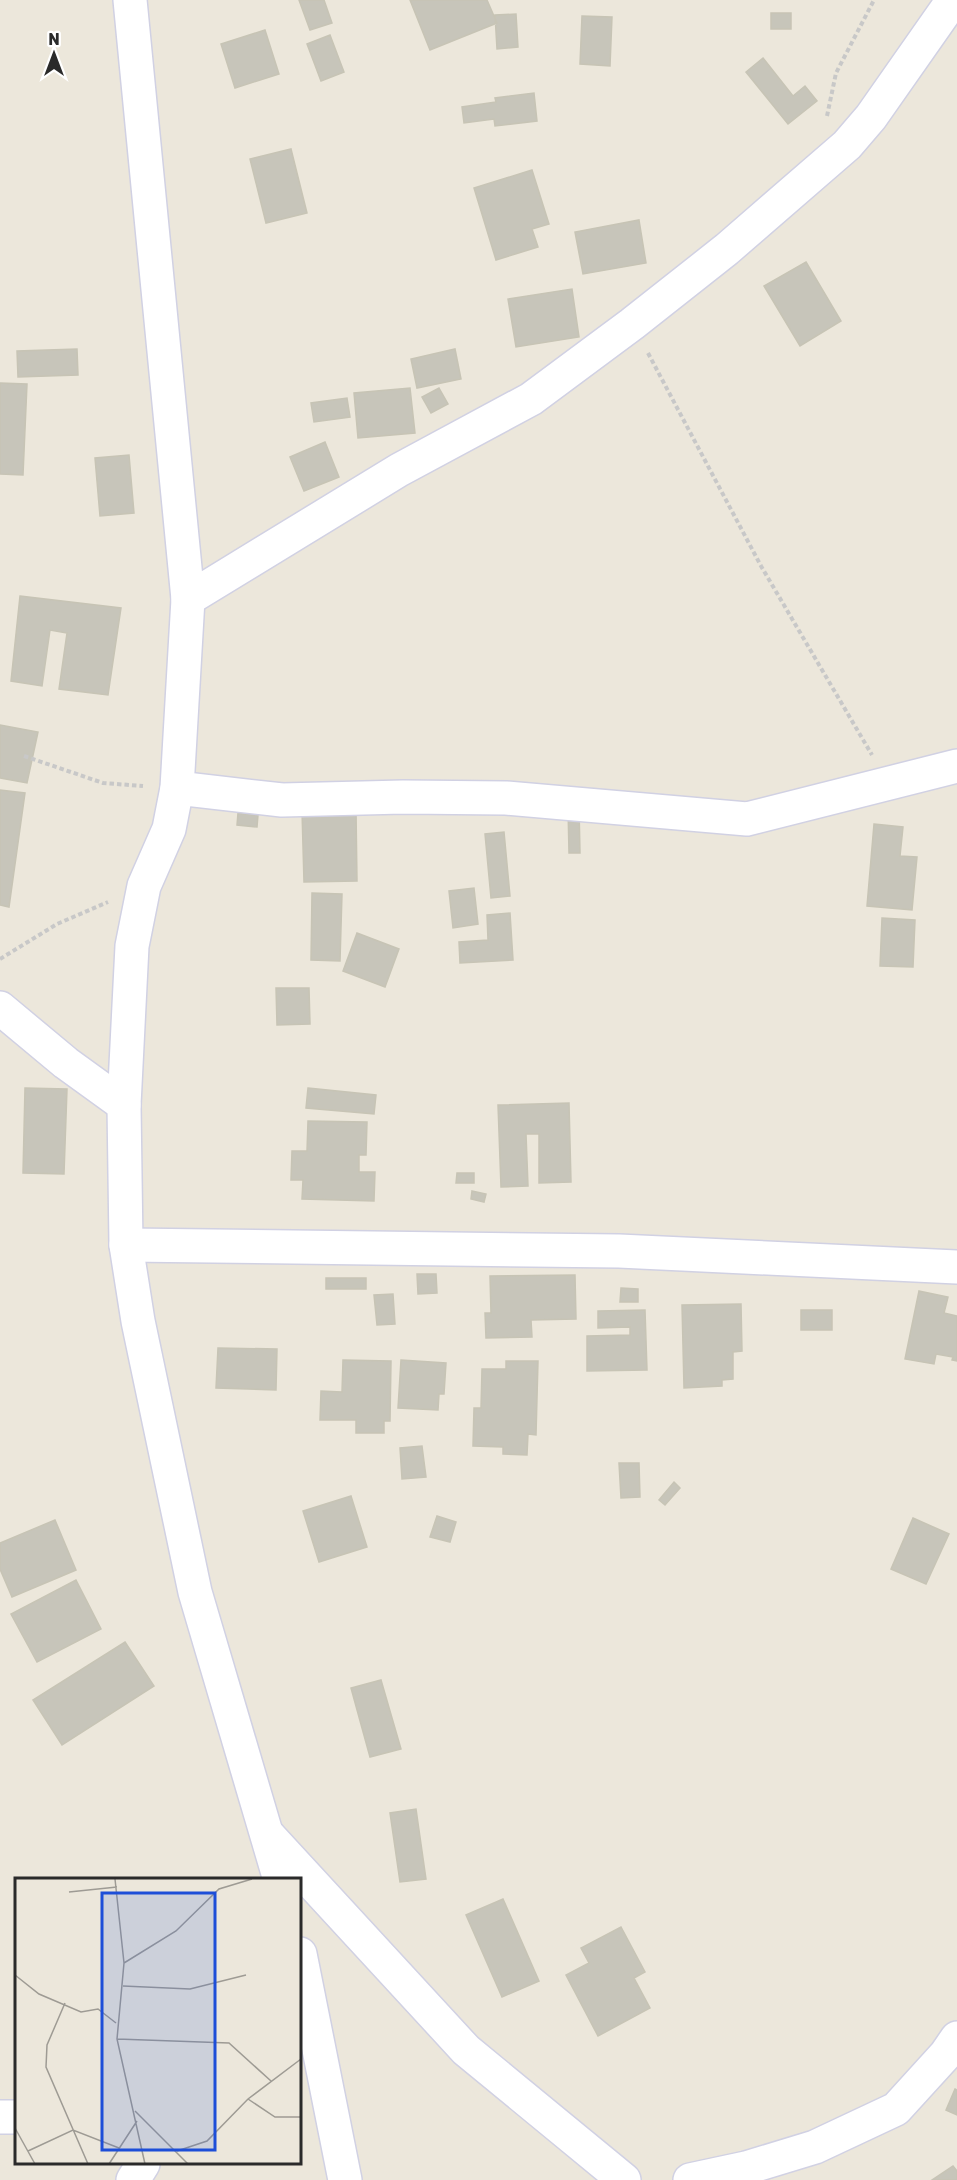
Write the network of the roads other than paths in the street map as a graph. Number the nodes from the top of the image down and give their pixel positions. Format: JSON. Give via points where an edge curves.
{"nodes":[{"id":1,"x":130,"y":0,"type":"edge"},
{"id":2,"x":953,"y":0,"type":"edge"},
{"id":3,"x":188,"y":599,"type":"junction"},
{"id":4,"x":957,"y":766,"type":"edge"},
{"id":5,"x":177,"y":788,"type":"junction"},
{"id":6,"x":0,"y":1008,"type":"edge"},
{"id":7,"x":124,"y":1105,"type":"junction"},
{"id":8,"x":126,"y":1245,"type":"junction"},
{"id":9,"x":957,"y":1267,"type":"edge"},
{"id":10,"x":267,"y":1834,"type":"junction"},
{"id":11,"x":279,"y":1878,"type":"edge"},
{"id":12,"x":302,"y":1964,"type":"edge"},
{"id":13,"x":957,"y":2038,"type":"edge"},
{"id":14,"x":142,"y":2165,"type":"edge"},
{"id":15,"x":134,"y":2180,"type":"edge"},
{"id":16,"x":345,"y":2180,"type":"edge"},
{"id":17,"x":624,"y":2180,"type":"edge"},
{"id":18,"x":690,"y":2180,"type":"edge"}],
"edges":[{"from":1,"to":3,"type":"street"},
{"from":2,"to":3,"type":"street","via":[[847,145],[727,249],[632,324],[531,399],[399,470]]},
{"from":3,"to":5,"type":"street"},
{"from":4,"to":5,"type":"street","via":[[747,819],[506,798],[282,800]]},
{"from":5,"to":7,"type":"street","via":[[169,829],[144,886],[132,946]]},
{"from":6,"to":7,"type":"street"},
{"from":7,"to":8,"type":"street"},
{"from":8,"to":9,"type":"street","via":[[620,1251]]},
{"from":8,"to":10,"type":"street","via":[[138,1322],[195,1592]]},
{"from":10,"to":11,"type":"street"},
{"from":10,"to":17,"type":"street","via":[[466,2050]]},
{"from":12,"to":16,"type":"street"},
{"from":13,"to":18,"type":"street","via":[[896,2109],[815,2147]]},
{"from":14,"to":15,"type":"street"}]}
